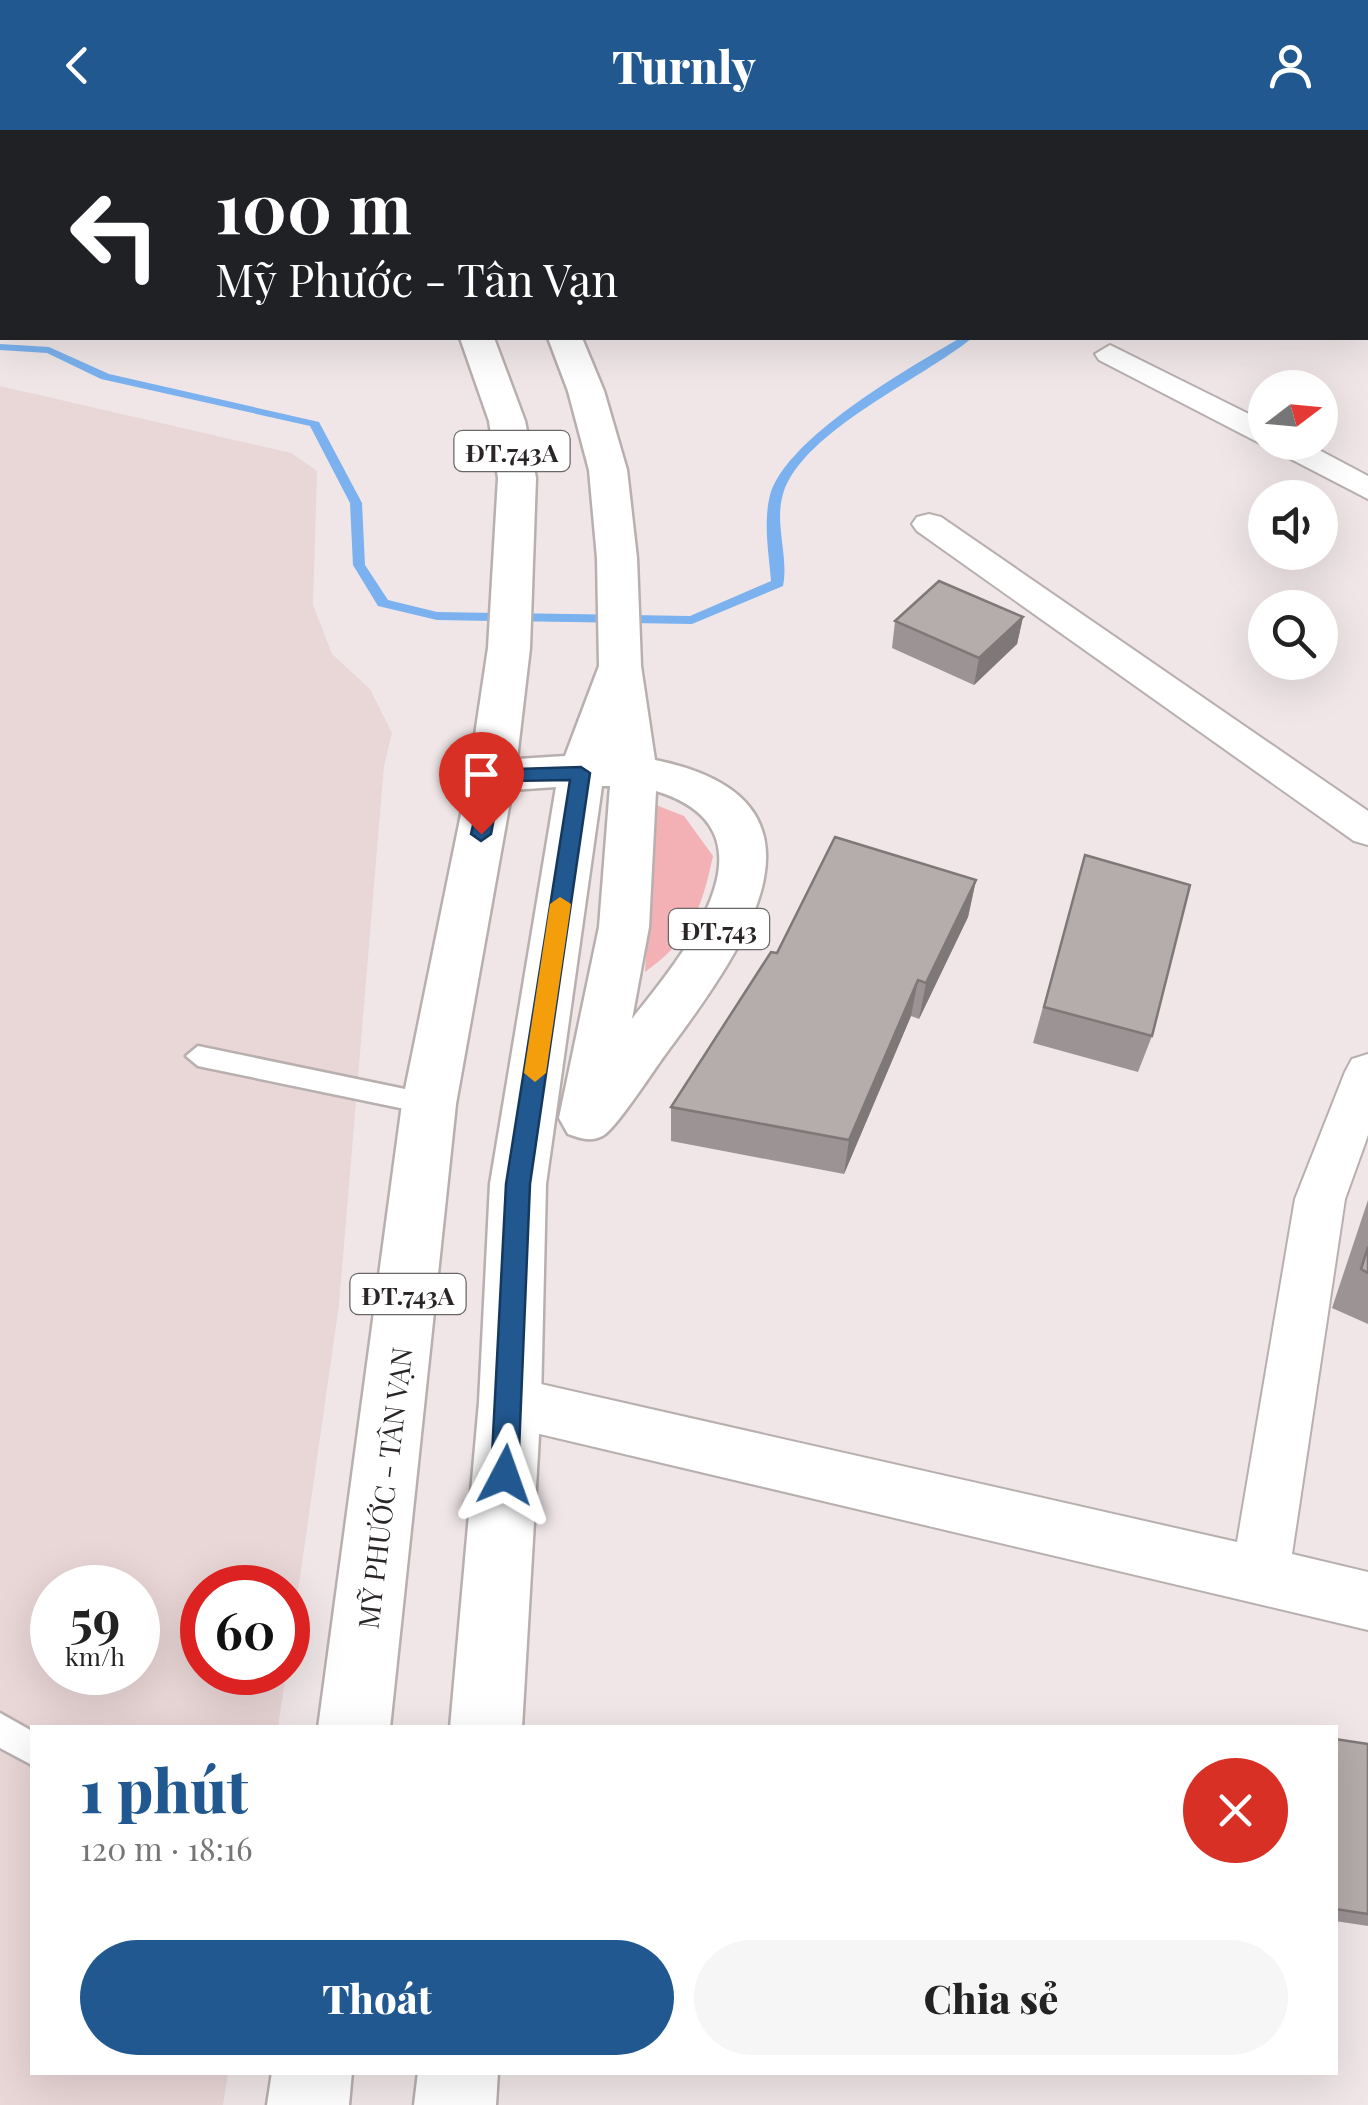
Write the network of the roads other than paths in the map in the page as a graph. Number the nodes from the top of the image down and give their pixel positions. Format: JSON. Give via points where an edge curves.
{"nodes":[{"id":1,"x":478,"y":340,"type":"edge"},
{"id":2,"x":566,"y":340,"type":"edge"},
{"id":3,"x":1110,"y":354,"type":"dead end"},
{"id":4,"x":1248,"y":426,"type":"edge"},
{"id":5,"x":1313,"y":460,"type":"edge"},
{"id":6,"x":1368,"y":489,"type":"edge"},
{"id":7,"x":929,"y":524,"type":"dead end"},
{"id":8,"x":620,"y":666,"type":"junction"},
{"id":9,"x":581,"y":773,"type":"junction"},
{"id":10,"x":634,"y":773,"type":"junction"},
{"id":11,"x":492,"y":775,"type":"junction"},
{"id":12,"x":1368,"y":831,"type":"edge"},
{"id":13,"x":198,"y":1056,"type":"dead end"},
{"id":14,"x":1368,"y":1072,"type":"edge"},
{"id":15,"x":429,"y":1104,"type":"junction"},
{"id":16,"x":586,"y":1118,"type":"junction"},
{"id":17,"x":518,"y":1184,"type":"junction"},
{"id":18,"x":510,"y":1402,"type":"junction"},
{"id":19,"x":1260,"y":1576,"type":"junction"},
{"id":20,"x":1368,"y":1600,"type":"edge"},
{"id":21,"x":354,"y":1725,"type":"edge"},
{"id":22,"x":486,"y":1725,"type":"edge"},
{"id":23,"x":0,"y":1729,"type":"edge"},
{"id":24,"x":30,"y":1748,"type":"edge"},
{"id":25,"x":312,"y":2075,"type":"edge"},
{"id":26,"x":458,"y":2075,"type":"edge"},
{"id":27,"x":308,"y":2105,"type":"edge"},
{"id":28,"x":455,"y":2105,"type":"edge"}],
"edges":[{"from":1,"to":11,"type":"main road","name":"MỸ PHƯỚC - TÂN VẠN","number":"ĐT.743A","via":[[507,421],[517,478],[509,648]]},
{"from":2,"to":8,"type":"main road","number":"ĐT.743A","via":[[608,470]]},
{"from":3,"to":4,"type":"street"},
{"from":5,"to":6,"type":"street"},
{"from":7,"to":12,"type":"street"},
{"from":8,"to":9,"type":"main road","number":"ĐT.743A"},
{"from":8,"to":10,"type":"main road"},
{"from":9,"to":10,"type":"main road"},
{"from":9,"to":11,"type":"main road"},
{"from":9,"to":17,"type":"main road","number":"ĐT.743A"},
{"from":10,"to":16,"type":"main road","via":[[624,927]]},
{"from":10,"to":16,"type":"main road","number":"ĐT.743","via":[[681,782],[728,810],[746,857],[732,911]]},
{"from":11,"to":15,"type":"main road","name":"MỸ PHƯỚC - TÂN VẠN","number":"ĐT.743A"},
{"from":13,"to":15,"type":"lane"},
{"from":14,"to":19,"type":"street","via":[[1320,1200]]},
{"from":15,"to":21,"type":"main road","name":"MỸ PHƯỚC - TÂN VẠN","number":"ĐT.743A"},
{"from":16,"to":17,"type":"main road","number":"ĐT.743"},
{"from":17,"to":18,"type":"main road","number":"ĐT.743A"},
{"from":18,"to":19,"type":"street"},
{"from":18,"to":22,"type":"main road","number":"ĐT.743A"},
{"from":19,"to":20,"type":"street"},
{"from":23,"to":24,"type":"lane"},
{"from":25,"to":27,"type":"main road"},
{"from":26,"to":28,"type":"main road"}]}
